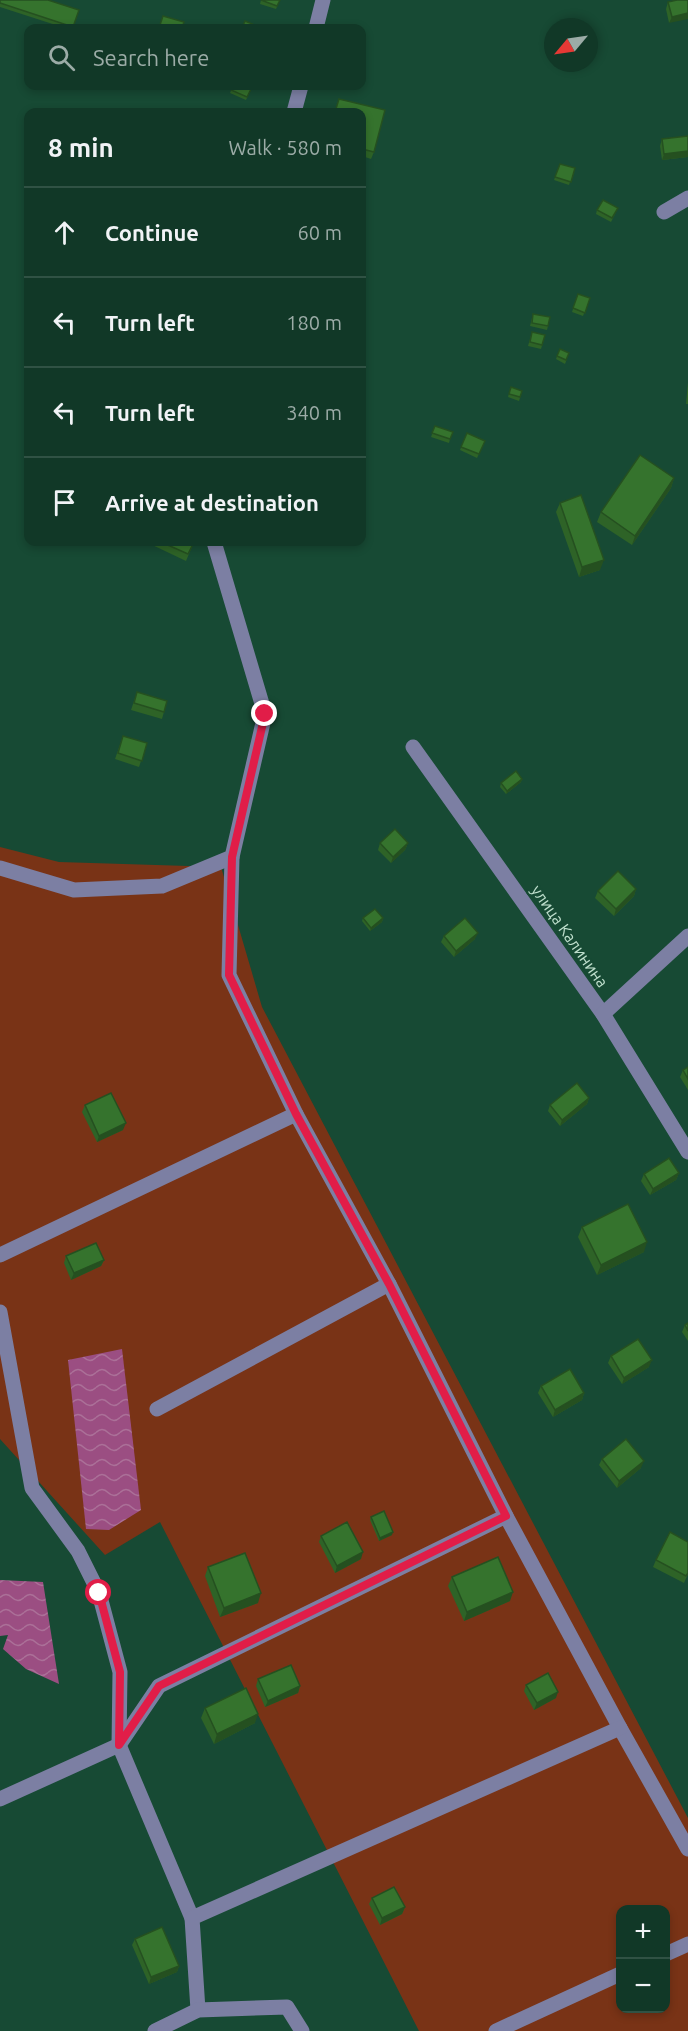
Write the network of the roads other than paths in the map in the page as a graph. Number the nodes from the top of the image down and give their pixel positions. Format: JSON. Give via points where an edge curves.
{"nodes":[{"id":1,"x":323,"y":0,"type":"edge"},
{"id":2,"x":317,"y":24,"type":"edge"},
{"id":3,"x":300,"y":90,"type":"edge"},
{"id":4,"x":295,"y":108,"type":"edge"},
{"id":5,"x":688,"y":198,"type":"edge"},
{"id":6,"x":664,"y":212,"type":"dead end"},
{"id":7,"x":215,"y":546,"type":"edge"},
{"id":8,"x":414,"y":747,"type":"dead end"},
{"id":9,"x":232,"y":857,"type":"junction"},
{"id":10,"x":0,"y":868,"type":"edge"},
{"id":11,"x":688,"y":936,"type":"edge"},
{"id":12,"x":603,"y":1014,"type":"junction"},
{"id":13,"x":296,"y":1114,"type":"junction"},
{"id":14,"x":688,"y":1152,"type":"edge"},
{"id":15,"x":0,"y":1255,"type":"edge"},
{"id":16,"x":389,"y":1284,"type":"junction"},
{"id":17,"x":0,"y":1312,"type":"edge"},
{"id":18,"x":157,"y":1409,"type":"dead end"},
{"id":19,"x":506,"y":1516,"type":"junction"},
{"id":20,"x":620,"y":1728,"type":"junction"},
{"id":21,"x":119,"y":1745,"type":"junction"},
{"id":22,"x":0,"y":1799,"type":"edge"},
{"id":23,"x":688,"y":1850,"type":"edge"},
{"id":24,"x":192,"y":1918,"type":"junction"},
{"id":25,"x":688,"y":1944,"type":"edge"},
{"id":26,"x":670,"y":1952,"type":"edge"},
{"id":27,"x":616,"y":1976,"type":"edge"},
{"id":28,"x":198,"y":2010,"type":"junction"},
{"id":29,"x":155,"y":2031,"type":"edge"},
{"id":30,"x":302,"y":2031,"type":"edge"},
{"id":31,"x":496,"y":2031,"type":"edge"}],
"edges":[{"from":1,"to":2,"type":"street"},
{"from":3,"to":4,"type":"street"},
{"from":5,"to":6,"type":"street"},
{"from":7,"to":9,"type":"street","via":[[265,714]]},
{"from":8,"to":12,"type":"street","name":"улица Калинина"},
{"from":9,"to":10,"type":"street","via":[[162,885],[74,890]]},
{"from":9,"to":13,"type":"street","via":[[229,975]]},
{"from":11,"to":12,"type":"street"},
{"from":12,"to":14,"type":"street","name":"улица Калинина"},
{"from":13,"to":15,"type":"street"},
{"from":13,"to":16,"type":"street"},
{"from":16,"to":18,"type":"street"},
{"from":16,"to":19,"type":"street"},
{"from":17,"to":21,"type":"street","via":[[32,1488],[78,1551],[99,1593],[120,1672]]},
{"from":19,"to":20,"type":"street"},
{"from":19,"to":21,"type":"street","via":[[159,1686]]},
{"from":20,"to":23,"type":"street"},
{"from":20,"to":24,"type":"street"},
{"from":21,"to":22,"type":"street"},
{"from":21,"to":24,"type":"street"},
{"from":24,"to":28,"type":"street"},
{"from":25,"to":26,"type":"street"},
{"from":27,"to":31,"type":"street"},
{"from":28,"to":29,"type":"street"},
{"from":28,"to":30,"type":"street","via":[[287,2007]]}]}
